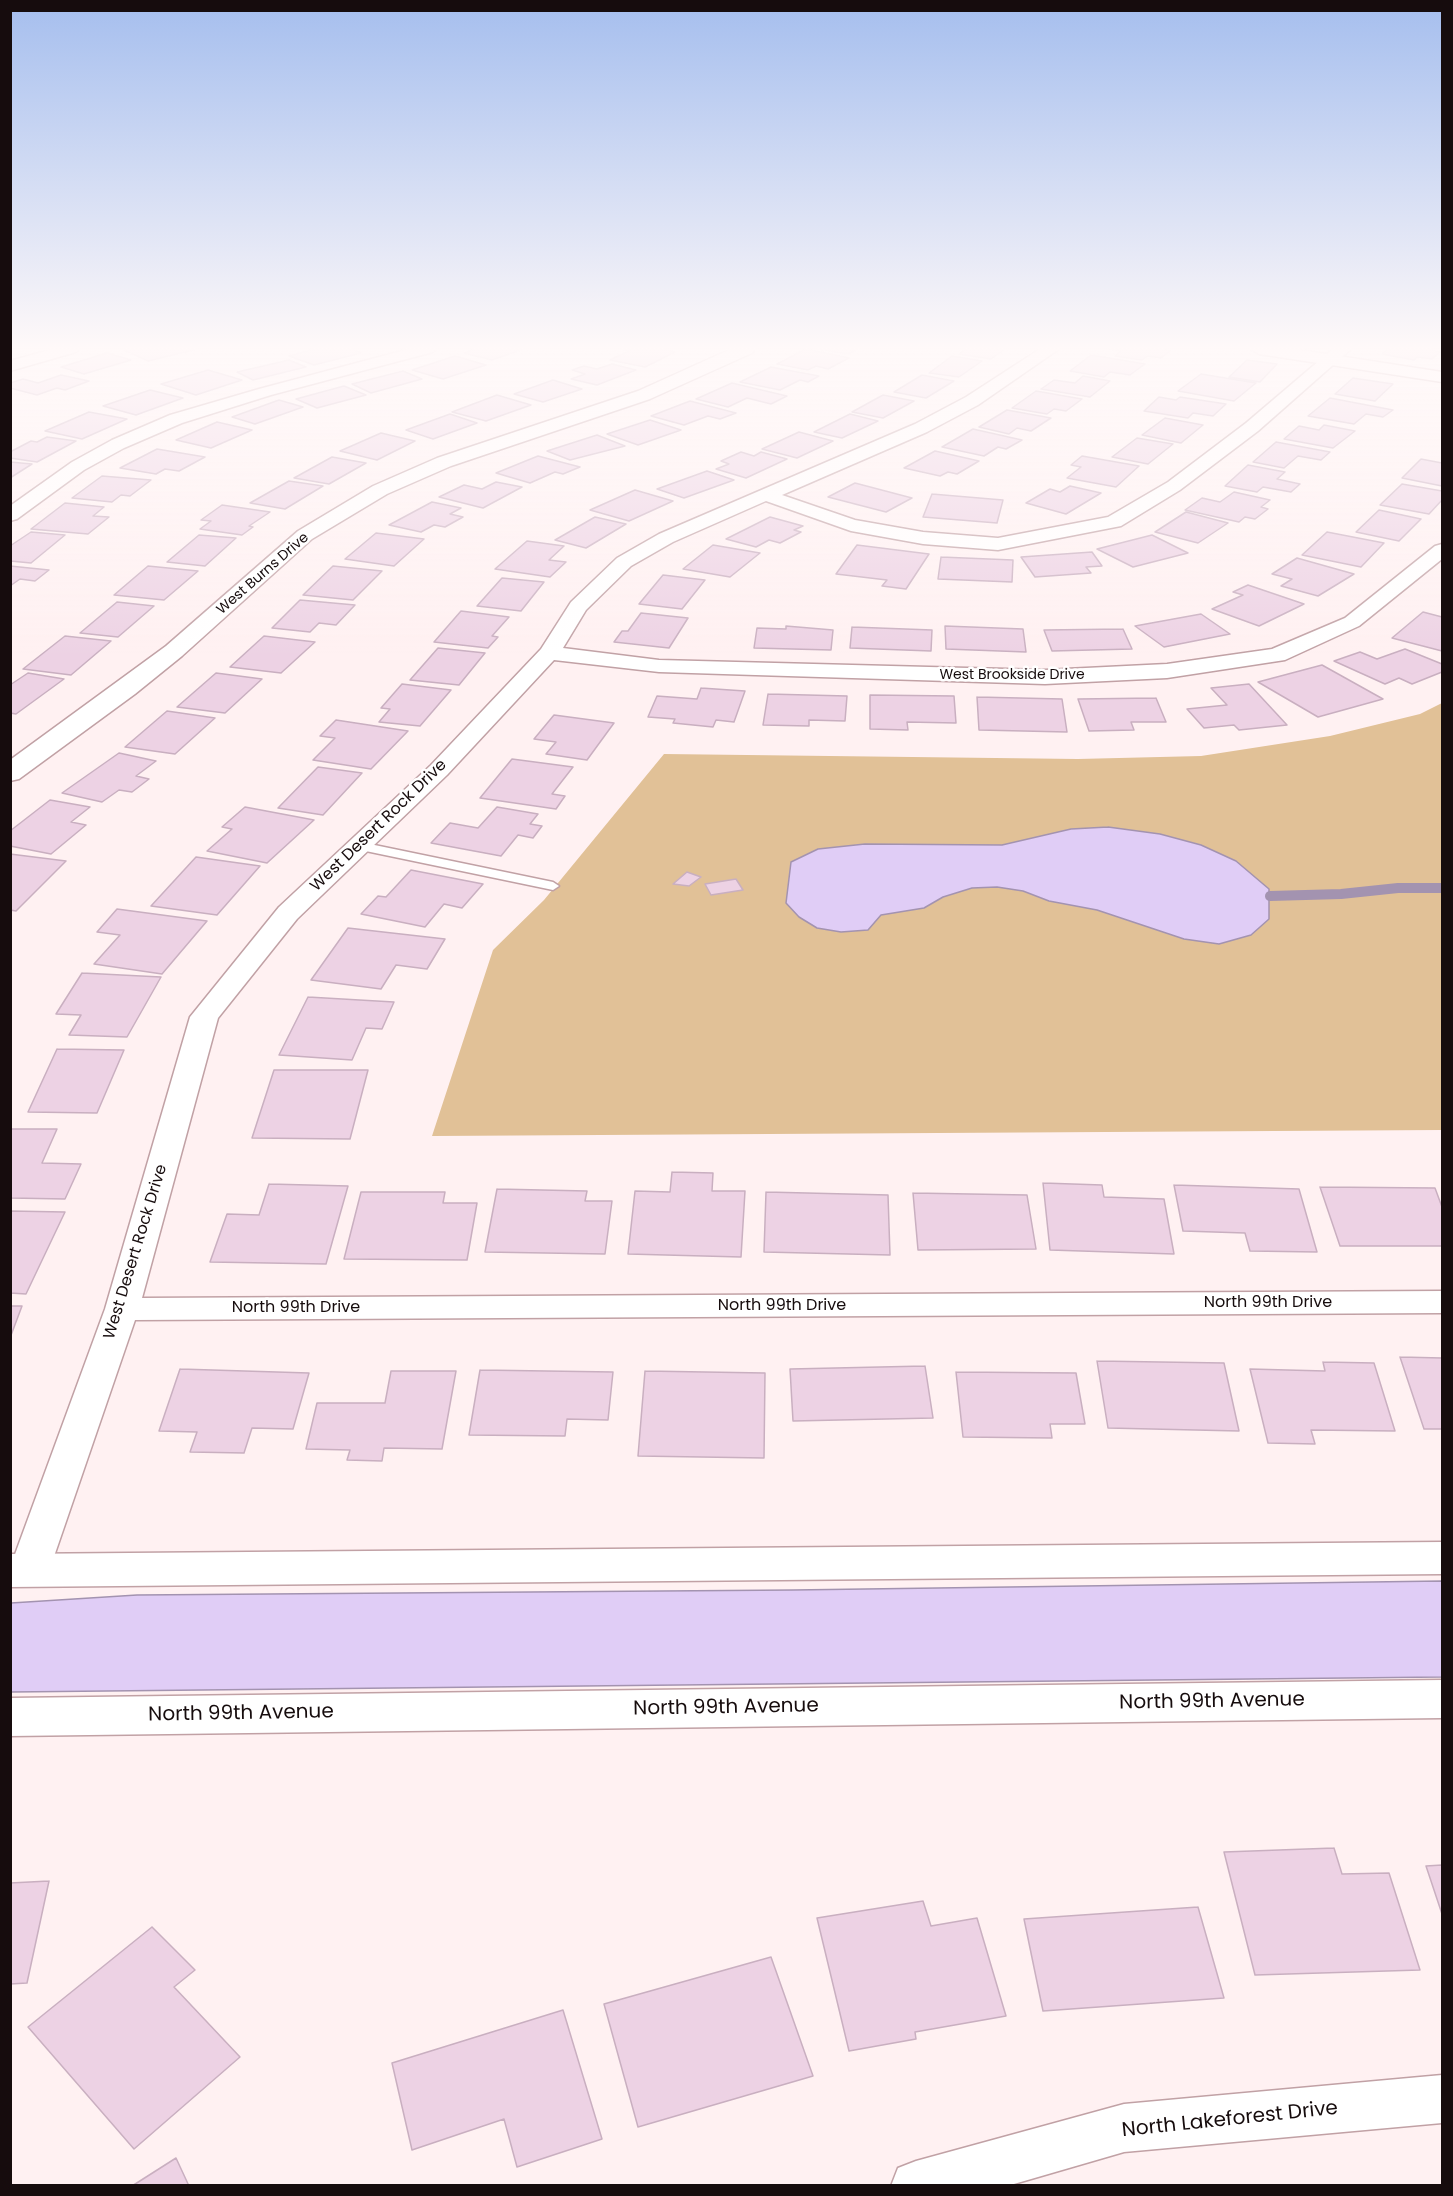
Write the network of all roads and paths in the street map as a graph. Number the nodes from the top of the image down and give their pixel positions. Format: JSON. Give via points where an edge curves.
{"nodes":[{"id":1,"x":104,"y":451,"type":"edge"},
{"id":2,"x":475,"y":451,"type":"edge"},
{"id":3,"x":866,"y":451,"type":"edge"},
{"id":4,"x":1220,"y":451,"type":"edge"},
{"id":5,"x":765,"y":495,"type":"junction"},
{"id":6,"x":10,"y":514,"type":"edge"},
{"id":7,"x":1443,"y":550,"type":"edge"},
{"id":8,"x":549,"y":653,"type":"junction"},
{"id":9,"x":10,"y":773,"type":"edge"},
{"id":10,"x":360,"y":846,"type":"junction"},
{"id":11,"x":553,"y":886,"type":"dead end"},
{"id":12,"x":1443,"y":1302,"type":"edge"},
{"id":13,"x":122,"y":1309,"type":"junction"},
{"id":14,"x":1443,"y":1558,"type":"edge"},
{"id":15,"x":20,"y":1571,"type":"edge"},
{"id":16,"x":1443,"y":1699,"type":"edge"},
{"id":17,"x":10,"y":1717,"type":"edge"},
{"id":18,"x":1443,"y":2099,"type":"edge"},
{"id":19,"x":916,"y":2186,"type":"edge"}],
"edges":[{"from":1,"to":6,"type":"street"},
{"from":2,"to":9,"type":"street","name":"West Burns Drive","via":[[380,490],[305,535],[174,651]]},
{"from":3,"to":5,"type":"street","name":"West Desert Rock Drive"},
{"from":4,"to":5,"type":"street","via":[[1174,486],[1114,522],[998,544],[923,538],[851,525]]},
{"from":5,"to":8,"type":"street","name":"West Desert Rock Drive","via":[[666,538],[624,562],[578,606]]},
{"from":7,"to":8,"type":"street","name":"West Brookside Drive","via":[[1352,622],[1277,655],[1167,671],[1045,678],[660,666]]},
{"from":8,"to":10,"type":"street","name":"West Desert Rock Drive","via":[[439,770]]},
{"from":10,"to":11,"type":"lane"},
{"from":10,"to":13,"type":"street","name":"West Desert Rock Drive","via":[[288,913],[204,1017]]},
{"from":12,"to":13,"type":"street","name":"North 99th Drive"},
{"from":13,"to":15,"type":"street","name":"West Desert Rock Drive"},
{"from":14,"to":15,"type":"street"},
{"from":16,"to":17,"type":"street","name":"North 99th Avenue"},
{"from":18,"to":19,"type":"street","name":"North Lakeforest Drive","via":[[1124,2128]]}]}
